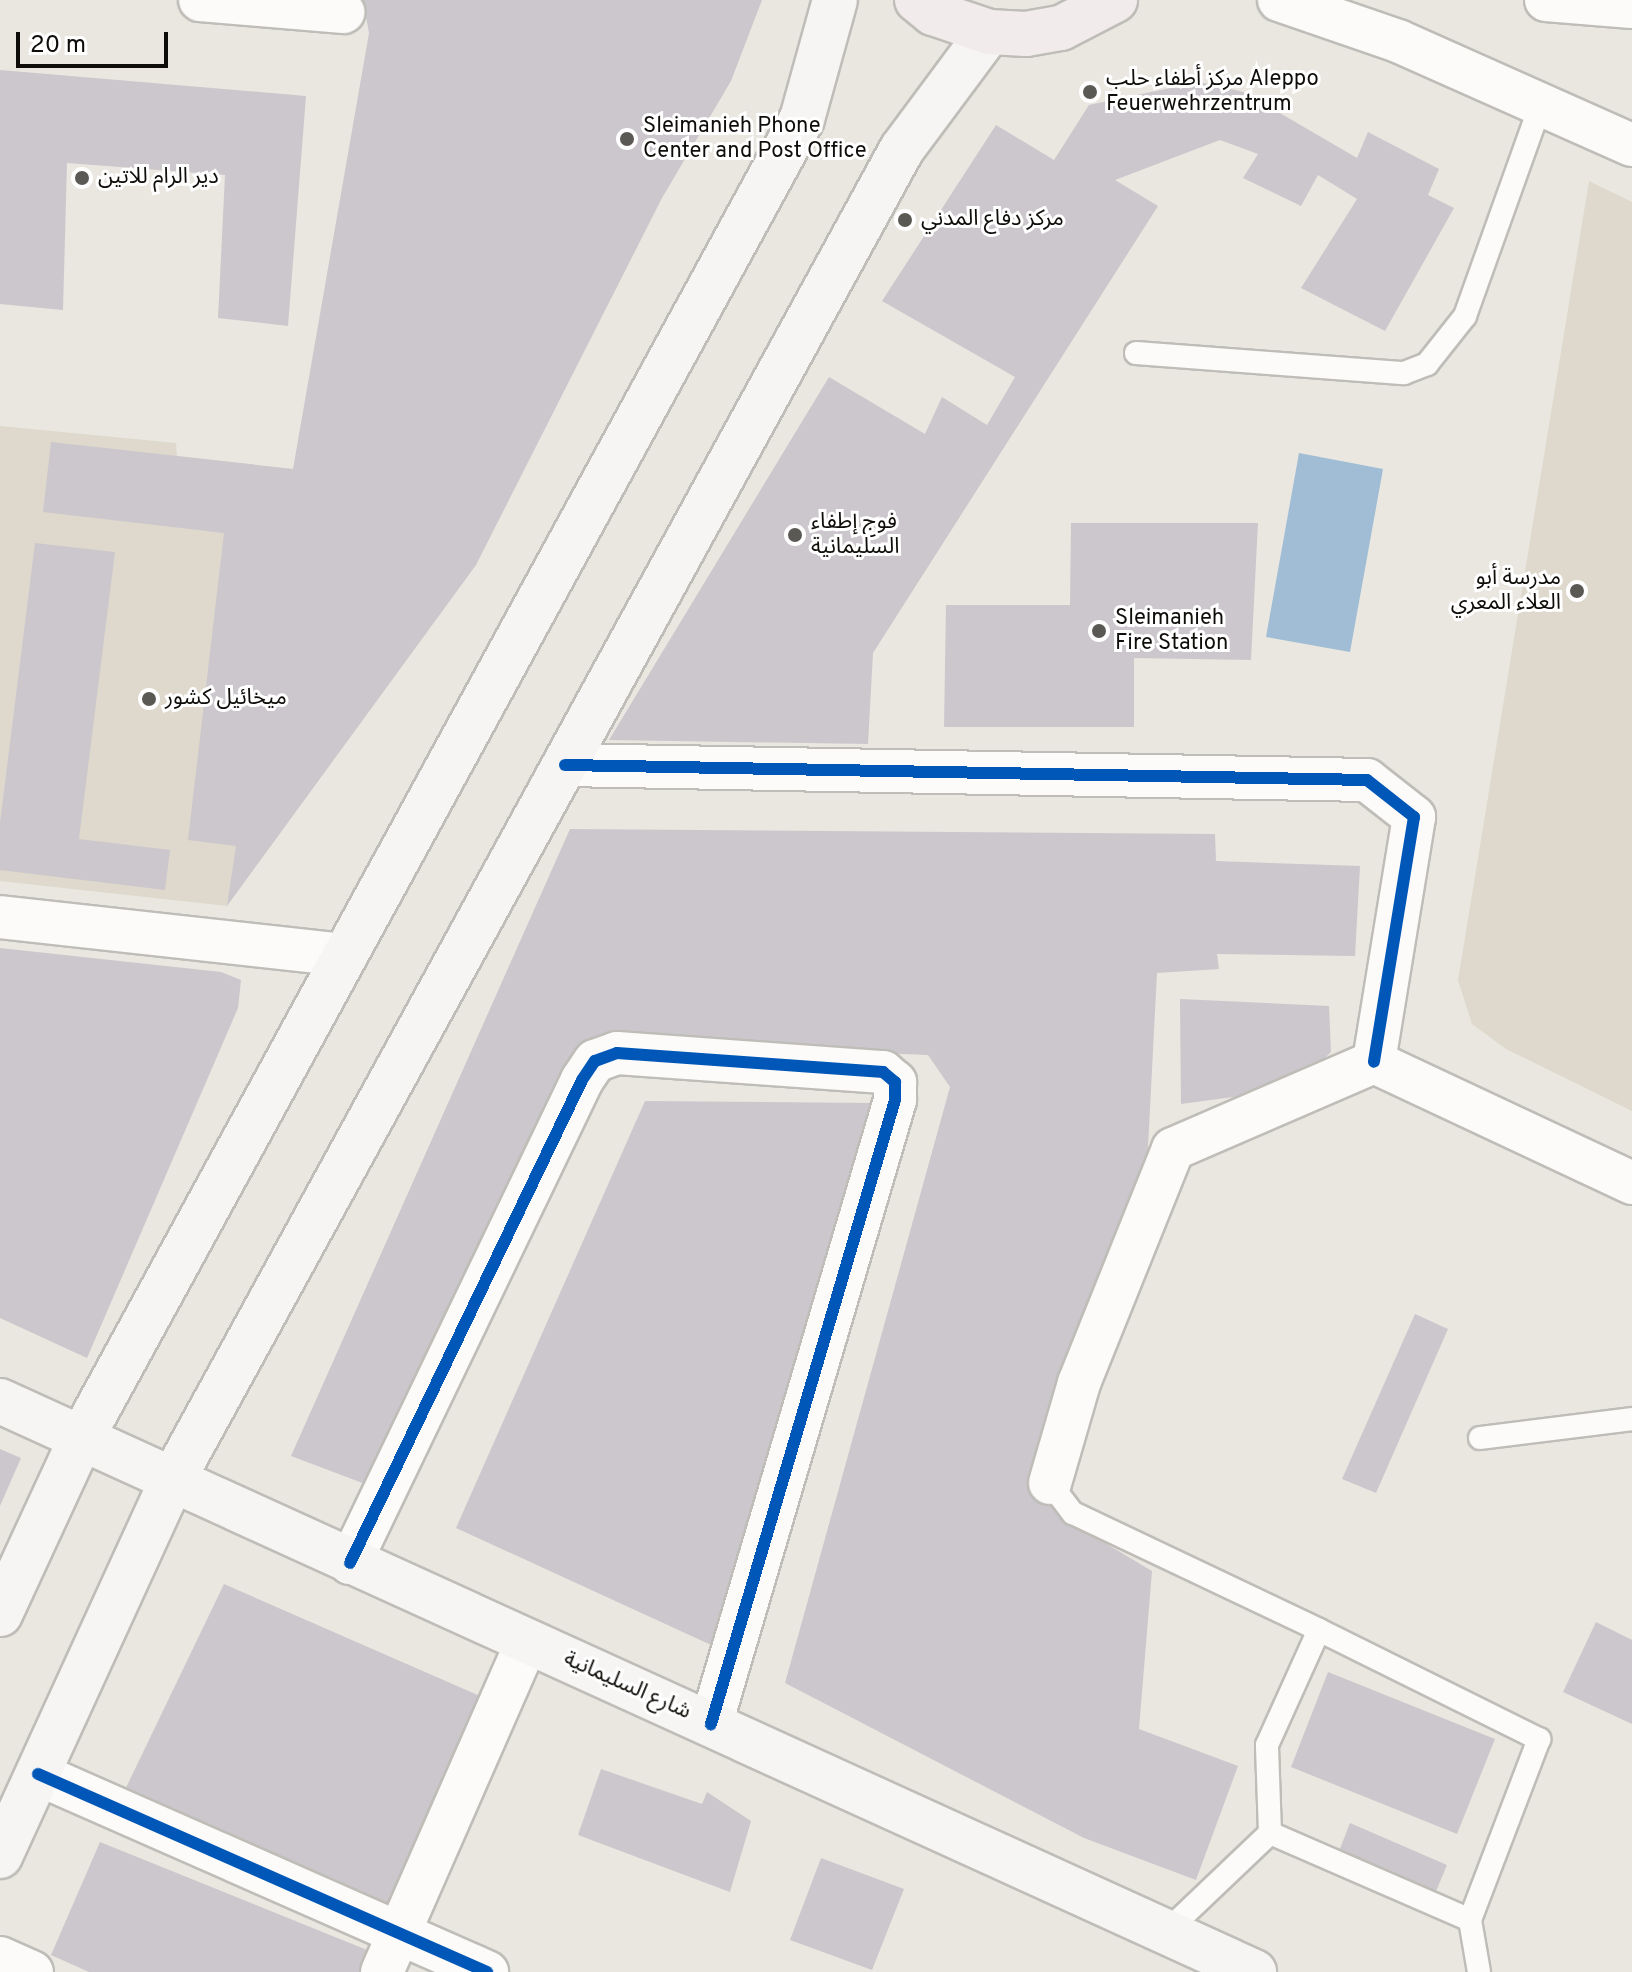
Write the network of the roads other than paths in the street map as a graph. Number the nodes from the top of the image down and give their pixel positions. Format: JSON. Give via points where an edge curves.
{"nodes":[{"id":1,"x":200,"y":0,"type":"edge"},
{"id":2,"x":213,"y":0,"type":"edge"},
{"id":3,"x":835,"y":0,"type":"edge"},
{"id":4,"x":917,"y":0,"type":"edge"},
{"id":5,"x":1115,"y":0,"type":"edge"},
{"id":6,"x":1279,"y":0,"type":"edge"},
{"id":7,"x":1546,"y":0,"type":"edge"},
{"id":8,"x":1632,"y":7,"type":"edge"},
{"id":9,"x":343,"y":12,"type":"dead end"},
{"id":10,"x":989,"y":32,"type":"junction"},
{"id":11,"x":1541,"y":104,"type":"junction"},
{"id":12,"x":1632,"y":145,"type":"edge"},
{"id":13,"x":1136,"y":353,"type":"dead end"},
{"id":14,"x":565,"y":765,"type":"junction"},
{"id":15,"x":0,"y":917,"type":"edge"},
{"id":16,"x":345,"y":955,"type":"junction"},
{"id":17,"x":1374,"y":1062,"type":"junction"},
{"id":18,"x":1632,"y":1183,"type":"edge"},
{"id":19,"x":0,"y":1401,"type":"edge"},
{"id":20,"x":1632,"y":1419,"type":"edge"},
{"id":21,"x":1480,"y":1438,"type":"dead end"},
{"id":22,"x":81,"y":1439,"type":"junction"},
{"id":23,"x":171,"y":1483,"type":"junction"},
{"id":24,"x":1050,"y":1483,"type":"joint"},
{"id":25,"x":350,"y":1563,"type":"junction"},
{"id":26,"x":0,"y":1614,"type":"edge"},
{"id":27,"x":1319,"y":1630,"type":"junction"},
{"id":28,"x":527,"y":1642,"type":"junction"},
{"id":29,"x":711,"y":1724,"type":"junction"},
{"id":30,"x":38,"y":1774,"type":"junction"},
{"id":31,"x":1270,"y":1833,"type":"junction"},
{"id":32,"x":0,"y":1856,"type":"edge"},
{"id":33,"x":1470,"y":1920,"type":"junction"},
{"id":34,"x":1166,"y":1932,"type":"junction"},
{"id":35,"x":399,"y":1933,"type":"junction"},
{"id":36,"x":0,"y":1958,"type":"edge"},
{"id":37,"x":32,"y":1972,"type":"edge"},
{"id":38,"x":382,"y":1972,"type":"edge"},
{"id":39,"x":487,"y":1972,"type":"edge"},
{"id":40,"x":1254,"y":1972,"type":"edge"},
{"id":41,"x":1479,"y":1972,"type":"edge"}],
"edges":[{"from":1,"to":2,"type":"street"},
{"from":2,"to":9,"type":"street"},
{"from":3,"to":16,"type":"main road","via":[[802,119]]},
{"from":4,"to":10,"type":"main road","via":[[933,13]]},
{"from":5,"to":10,"type":"main road","via":[[1061,28],[1026,34]]},
{"from":6,"to":11,"type":"street","via":[[1398,41]]},
{"from":7,"to":8,"type":"street"},
{"from":10,"to":14,"type":"main road","via":[[902,149]]},
{"from":11,"to":12,"type":"street"},
{"from":11,"to":13,"type":"lane","via":[[1465,316],[1427,364],[1404,373]]},
{"from":14,"to":17,"type":"street","via":[[1367,780],[1414,817]]},
{"from":14,"to":23,"type":"main road"},
{"from":15,"to":16,"type":"street"},
{"from":16,"to":22,"type":"main road"},
{"from":17,"to":18,"type":"street"},
{"from":17,"to":24,"type":"street","via":[[1173,1149],[1079,1383]]},
{"from":19,"to":22,"type":"main road","name":"شارع السليمانية"},
{"from":20,"to":21,"type":"lane"},
{"from":22,"to":23,"type":"main road","name":"شارع السليمانية"},
{"from":22,"to":26,"type":"main road"},
{"from":23,"to":25,"type":"main road","name":"شارع السليمانية"},
{"from":23,"to":30,"type":"main road"},
{"from":24,"to":27,"type":"lane","via":[[1073,1513]]},
{"from":25,"to":28,"type":"main road","name":"شارع السليمانية"},
{"from":25,"to":29,"type":"street","via":[[595,1061],[617,1053],[883,1072],[895,1082],[895,1100]]},
{"from":27,"to":31,"type":"lane","via":[[1267,1745]]},
{"from":27,"to":33,"type":"lane","via":[[1539,1739]]},
{"from":28,"to":29,"type":"main road","name":"شارع السليمانية"},
{"from":28,"to":35,"type":"street"},
{"from":29,"to":34,"type":"main road","name":"شارع السليمانية"},
{"from":30,"to":32,"type":"main road"},
{"from":30,"to":35,"type":"street"},
{"from":31,"to":33,"type":"lane"},
{"from":31,"to":34,"type":"lane"},
{"from":33,"to":41,"type":"lane"},
{"from":34,"to":40,"type":"main road","name":"شارع السليمانية"},
{"from":35,"to":38,"type":"street"},
{"from":35,"to":39,"type":"street"},
{"from":36,"to":37,"type":"street"}]}
